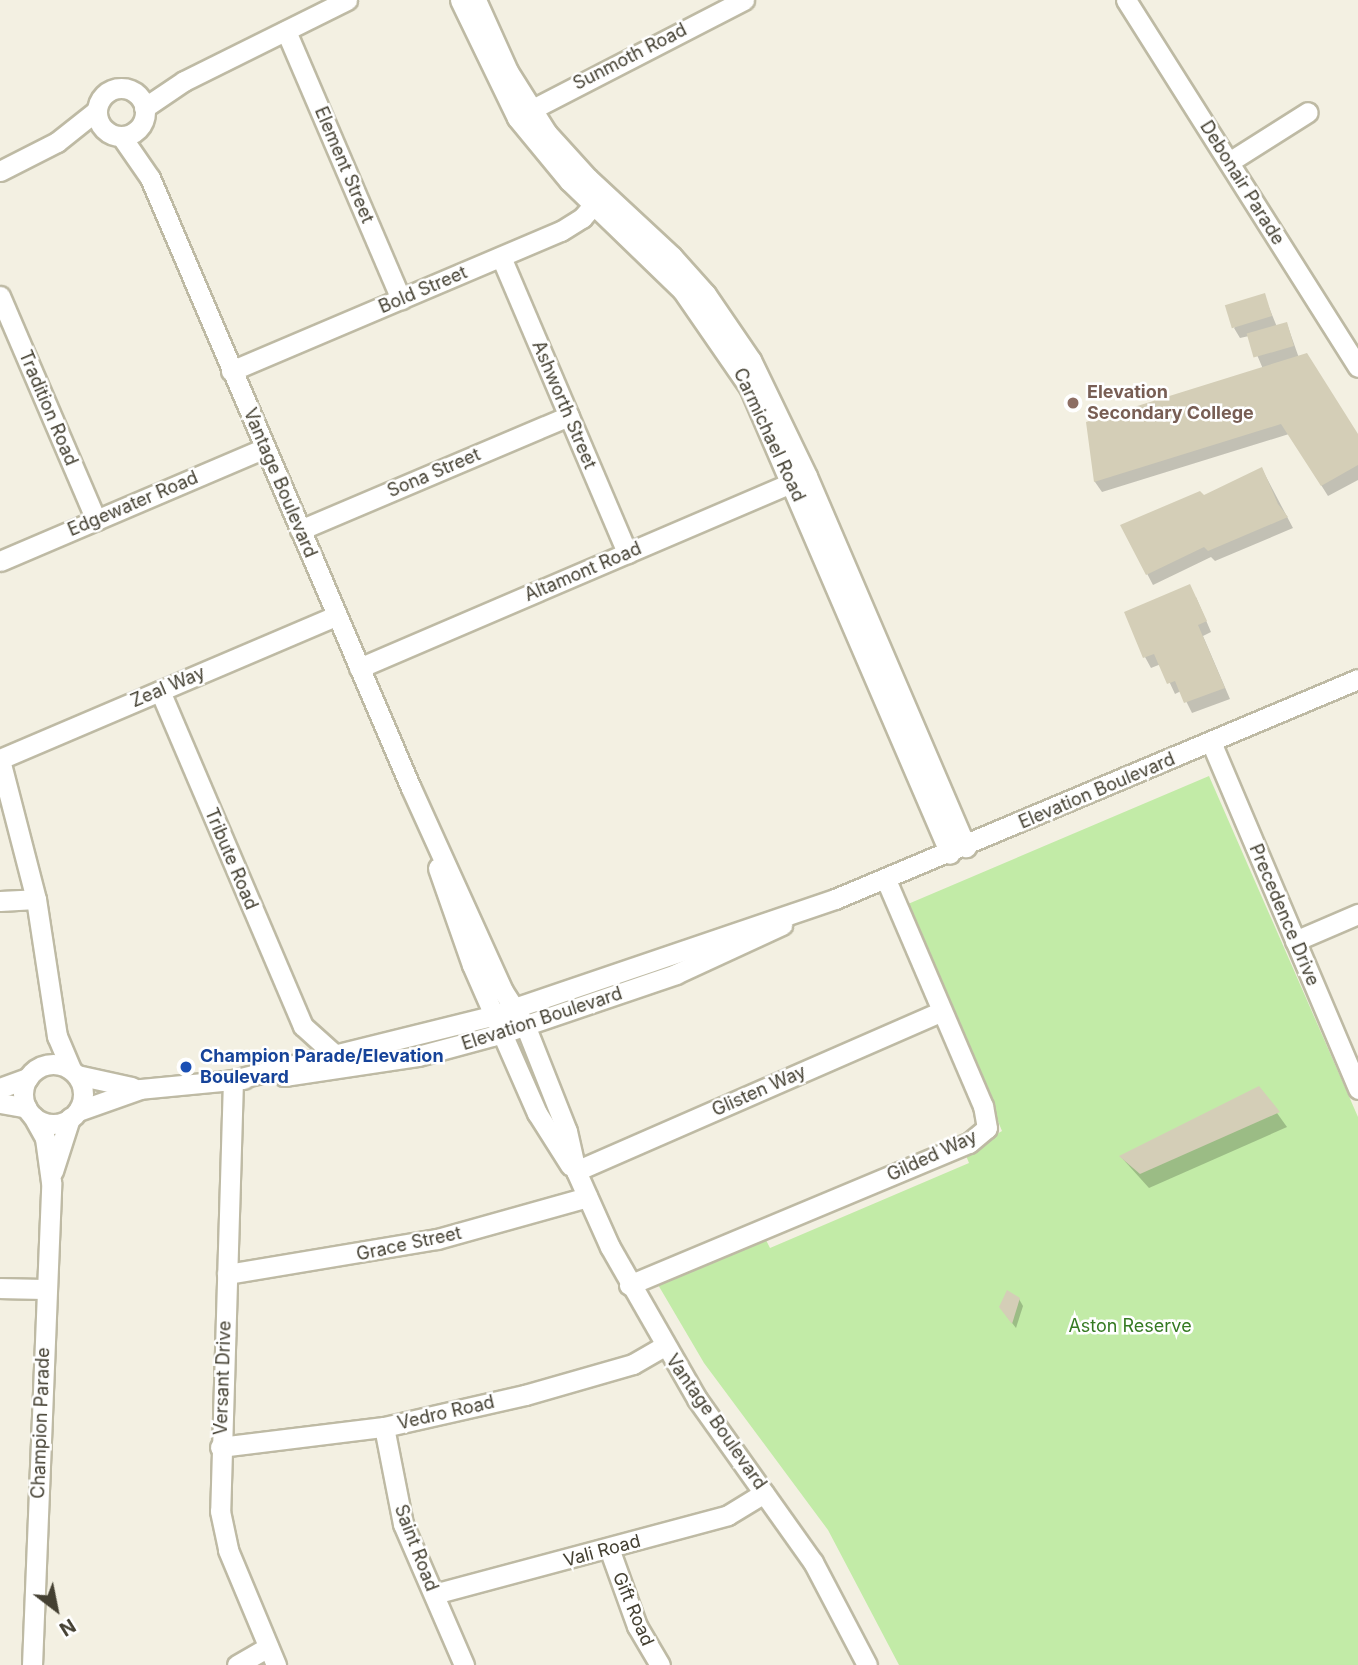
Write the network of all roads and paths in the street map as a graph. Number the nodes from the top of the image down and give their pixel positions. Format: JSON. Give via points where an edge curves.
{"nodes":[{"id":1,"x":347,"y":0,"type":"edge"},
{"id":2,"x":460,"y":0,"type":"edge"},
{"id":3,"x":476,"y":0,"type":"edge"},
{"id":4,"x":744,"y":0,"type":"edge"},
{"id":5,"x":1126,"y":0,"type":"edge"},
{"id":6,"x":286,"y":31,"type":"junction"},
{"id":7,"x":184,"y":81,"type":"junction"},
{"id":8,"x":132,"y":90,"type":"junction"},
{"id":9,"x":96,"y":111,"type":"junction"},
{"id":10,"x":1308,"y":112,"type":"dead end"},
{"id":11,"x":524,"y":113,"type":"junction"},
{"id":12,"x":143,"y":116,"type":"junction"},
{"id":13,"x":114,"y":133,"type":"junction"},
{"id":14,"x":57,"y":142,"type":"junction"},
{"id":15,"x":1229,"y":162,"type":"junction"},
{"id":16,"x":0,"y":171,"type":"edge"},
{"id":17,"x":150,"y":178,"type":"junction"},
{"id":18,"x":599,"y":199,"type":"junction"},
{"id":19,"x":500,"y":257,"type":"junction"},
{"id":20,"x":0,"y":296,"type":"edge"},
{"id":21,"x":401,"y":299,"type":"junction"},
{"id":22,"x":1358,"y":367,"type":"edge"},
{"id":23,"x":231,"y":371,"type":"junction"},
{"id":24,"x":569,"y":416,"type":"junction"},
{"id":25,"x":265,"y":448,"type":"junction"},
{"id":26,"x":800,"y":479,"type":"junction"},
{"id":27,"x":96,"y":520,"type":"junction"},
{"id":28,"x":300,"y":530,"type":"junction"},
{"id":29,"x":627,"y":553,"type":"junction"},
{"id":30,"x":0,"y":561,"type":"edge"},
{"id":31,"x":337,"y":615,"type":"junction"},
{"id":32,"x":359,"y":668,"type":"junction"},
{"id":33,"x":1358,"y":679,"type":"edge"},
{"id":34,"x":160,"y":691,"type":"junction"},
{"id":35,"x":1211,"y":742,"type":"junction"},
{"id":36,"x":0,"y":759,"type":"edge"},
{"id":37,"x":411,"y":788,"type":"junction"},
{"id":38,"x":958,"y":850,"type":"junction"},
{"id":39,"x":886,"y":880,"type":"junction"},
{"id":40,"x":36,"y":899,"type":"junction"},
{"id":41,"x":0,"y":901,"type":"edge"},
{"id":42,"x":1358,"y":914,"type":"edge"},
{"id":43,"x":1295,"y":941,"type":"junction"},
{"id":44,"x":51,"y":1009,"type":"junction"},
{"id":45,"x":942,"y":1011,"type":"junction"},
{"id":46,"x":494,"y":1015,"type":"junction"},
{"id":47,"x":520,"y":1017,"type":"junction"},
{"id":48,"x":303,"y":1026,"type":"junction"},
{"id":49,"x":503,"y":1033,"type":"junction"},
{"id":50,"x":334,"y":1054,"type":"junction"},
{"id":51,"x":293,"y":1062,"type":"junction"},
{"id":52,"x":74,"y":1072,"type":"junction"},
{"id":53,"x":31,"y":1074,"type":"junction"},
{"id":54,"x":233,"y":1080,"type":"junction"},
{"id":55,"x":0,"y":1088,"type":"edge"},
{"id":56,"x":140,"y":1089,"type":"junction"},
{"id":57,"x":1358,"y":1089,"type":"edge"},
{"id":58,"x":0,"y":1104,"type":"edge"},
{"id":59,"x":30,"y":1112,"type":"junction"},
{"id":60,"x":74,"y":1115,"type":"junction"},
{"id":61,"x":576,"y":1171,"type":"junction"},
{"id":62,"x":51,"y":1182,"type":"junction"},
{"id":63,"x":587,"y":1196,"type":"junction"},
{"id":64,"x":227,"y":1274,"type":"junction"},
{"id":65,"x":629,"y":1285,"type":"junction"},
{"id":66,"x":0,"y":1288,"type":"edge"},
{"id":67,"x":46,"y":1289,"type":"junction"},
{"id":68,"x":664,"y":1346,"type":"junction"},
{"id":69,"x":384,"y":1427,"type":"junction"},
{"id":70,"x":220,"y":1447,"type":"junction"},
{"id":71,"x":765,"y":1493,"type":"junction"},
{"id":72,"x":610,"y":1550,"type":"junction"},
{"id":73,"x":434,"y":1594,"type":"junction"},
{"id":74,"x":272,"y":1656,"type":"edge"},
{"id":75,"x":32,"y":1665,"type":"edge"},
{"id":76,"x":237,"y":1665,"type":"edge"},
{"id":77,"x":464,"y":1665,"type":"edge"},
{"id":78,"x":660,"y":1665,"type":"edge"},
{"id":79,"x":867,"y":1665,"type":"edge"}],
"edges":[{"from":1,"to":6,"type":"street"},
{"from":2,"to":11,"type":"street","name":"Carmichael Road"},
{"from":3,"to":11,"type":"street","name":"Carmichael Road"},
{"from":4,"to":11,"type":"street","name":"Sunmoth Road"},
{"from":5,"to":15,"type":"street","name":"Debonair Parade"},
{"from":6,"to":7,"type":"street"},
{"from":6,"to":21,"type":"street","name":"Element Street"},
{"from":7,"to":8,"type":"street"},
{"from":7,"to":12,"type":"street"},
{"from":8,"to":9,"type":"street","via":[[111,89]]},
{"from":8,"to":12,"type":"street"},
{"from":9,"to":13,"type":"street"},
{"from":9,"to":14,"type":"street"},
{"from":10,"to":15,"type":"street"},
{"from":11,"to":18,"type":"street","name":"Carmichael Road"},
{"from":12,"to":13,"type":"street"},
{"from":12,"to":17,"type":"street","name":"Vantage Boulevard"},
{"from":13,"to":14,"type":"street"},
{"from":13,"to":17,"type":"street","name":"Vantage Boulevard"},
{"from":14,"to":16,"type":"street"},
{"from":15,"to":22,"type":"street","name":"Debonair Parade"},
{"from":17,"to":23,"type":"street","name":"Vantage Boulevard"},
{"from":18,"to":19,"type":"street","name":"Bold Street","via":[[575,223]]},
{"from":18,"to":26,"type":"street","name":"Carmichael Road","via":[[672,256],[731,327],[769,391]]},
{"from":19,"to":21,"type":"street","name":"Bold Street"},
{"from":19,"to":24,"type":"street","name":"Ashworth Street"},
{"from":20,"to":27,"type":"street","name":"Tradition Road"},
{"from":21,"to":23,"type":"street","name":"Bold Street"},
{"from":23,"to":25,"type":"street","name":"Vantage Boulevard"},
{"from":24,"to":28,"type":"street","name":"Sona Street"},
{"from":24,"to":29,"type":"street","name":"Ashworth Street"},
{"from":25,"to":27,"type":"street","name":"Edgewater Road"},
{"from":25,"to":28,"type":"street","name":"Vantage Boulevard"},
{"from":26,"to":29,"type":"street","name":"Altamont Road"},
{"from":26,"to":38,"type":"street","name":"Carmichael Road"},
{"from":27,"to":30,"type":"street","name":"Edgewater Road"},
{"from":28,"to":31,"type":"street","name":"Vantage Boulevard"},
{"from":29,"to":32,"type":"street","name":"Altamont Road"},
{"from":31,"to":32,"type":"street","name":"Vantage Boulevard"},
{"from":31,"to":34,"type":"street","name":"Zeal Way"},
{"from":32,"to":37,"type":"street","name":"Vantage Boulevard"},
{"from":33,"to":35,"type":"street","name":"Elevation Boulevard"},
{"from":34,"to":36,"type":"street","name":"Zeal Way"},
{"from":34,"to":48,"type":"street","name":"Tribute Road"},
{"from":35,"to":38,"type":"street","name":"Elevation Boulevard"},
{"from":35,"to":43,"type":"street","name":"Precedence Drive"},
{"from":36,"to":40,"type":"street"},
{"from":37,"to":46,"type":"street","name":"Vantage Boulevard"},
{"from":37,"to":47,"type":"street","name":"Vantage Boulevard"},
{"from":38,"to":39,"type":"street","name":"Elevation Boulevard"},
{"from":39,"to":45,"type":"street","name":"Gilded Way"},
{"from":39,"to":47,"type":"street","name":"Elevation Boulevard","via":[[676,974]]},
{"from":40,"to":41,"type":"street"},
{"from":40,"to":44,"type":"street"},
{"from":42,"to":43,"type":"street"},
{"from":43,"to":57,"type":"street","name":"Precedence Drive"},
{"from":44,"to":52,"type":"street","via":[[57,1036]]},
{"from":44,"to":53,"type":"street","via":[[43,1052]]},
{"from":45,"to":61,"type":"street","name":"Glisten Way"},
{"from":45,"to":65,"type":"street","name":"Gilded Way","via":[[986,1112],[987,1128],[981,1135]]},
{"from":46,"to":47,"type":"street","name":"Elevation Boulevard"},
{"from":46,"to":49,"type":"street","name":"Vantage Boulevard"},
{"from":46,"to":50,"type":"street","name":"Elevation Boulevard"},
{"from":47,"to":49,"type":"street","name":"Elevation Boulevard"},
{"from":47,"to":61,"type":"street","name":"Vantage Boulevard","via":[[564,1123]]},
{"from":48,"to":50,"type":"street"},
{"from":48,"to":51,"type":"street","via":[[301,1054]]},
{"from":49,"to":54,"type":"street","name":"Elevation Boulevard","via":[[418,1056]]},
{"from":49,"to":61,"type":"street","name":"Vantage Boulevard","via":[[537,1113]]},
{"from":50,"to":51,"type":"street","name":"Elevation Boulevard"},
{"from":51,"to":54,"type":"street","name":"Elevation Boulevard"},
{"from":52,"to":53,"type":"street","via":[[52,1063]]},
{"from":52,"to":56,"type":"street","name":"Elevation Boulevard"},
{"from":52,"to":60,"type":"street","via":[[83,1093]]},
{"from":53,"to":55,"type":"street"},
{"from":53,"to":59,"type":"street","via":[[24,1088]]},
{"from":54,"to":56,"type":"street","name":"Elevation Boulevard"},
{"from":54,"to":64,"type":"street","name":"Versant Drive"},
{"from":56,"to":60,"type":"street","name":"Elevation Boulevard"},
{"from":58,"to":59,"type":"street"},
{"from":59,"to":60,"type":"street","via":[[52,1124]]},
{"from":59,"to":62,"type":"street","name":"Champion Parade","via":[[45,1138]]},
{"from":60,"to":62,"type":"street","name":"Champion Parade"},
{"from":61,"to":63,"type":"street","name":"Vantage Boulevard"},
{"from":62,"to":67,"type":"street","name":"Champion Parade"},
{"from":63,"to":64,"type":"street","name":"Grace Street","via":[[437,1239]]},
{"from":63,"to":65,"type":"street","name":"Vantage Boulevard"},
{"from":64,"to":70,"type":"street","name":"Versant Drive"},
{"from":65,"to":68,"type":"street","name":"Vantage Boulevard"},
{"from":66,"to":67,"type":"street"},
{"from":67,"to":75,"type":"street","name":"Champion Parade"},
{"from":68,"to":69,"type":"street","name":"Vedro Road","via":[[619,1369]]},
{"from":68,"to":71,"type":"street","name":"Vantage Boulevard"},
{"from":69,"to":70,"type":"street","name":"Vedro Road"},
{"from":69,"to":73,"type":"street","name":"Saint Road","via":[[398,1507]]},
{"from":70,"to":74,"type":"street","name":"Versant Drive","via":[[223,1533]]},
{"from":71,"to":72,"type":"street","name":"Vali Road","via":[[728,1515]]},
{"from":71,"to":79,"type":"street","name":"Vantage Boulevard","via":[[813,1562]]},
{"from":72,"to":73,"type":"street","name":"Vali Road"},
{"from":72,"to":78,"type":"street","name":"Gift Road","via":[[637,1626]]},
{"from":73,"to":77,"type":"street","name":"Saint Road"},
{"from":74,"to":76,"type":"street"}]}
